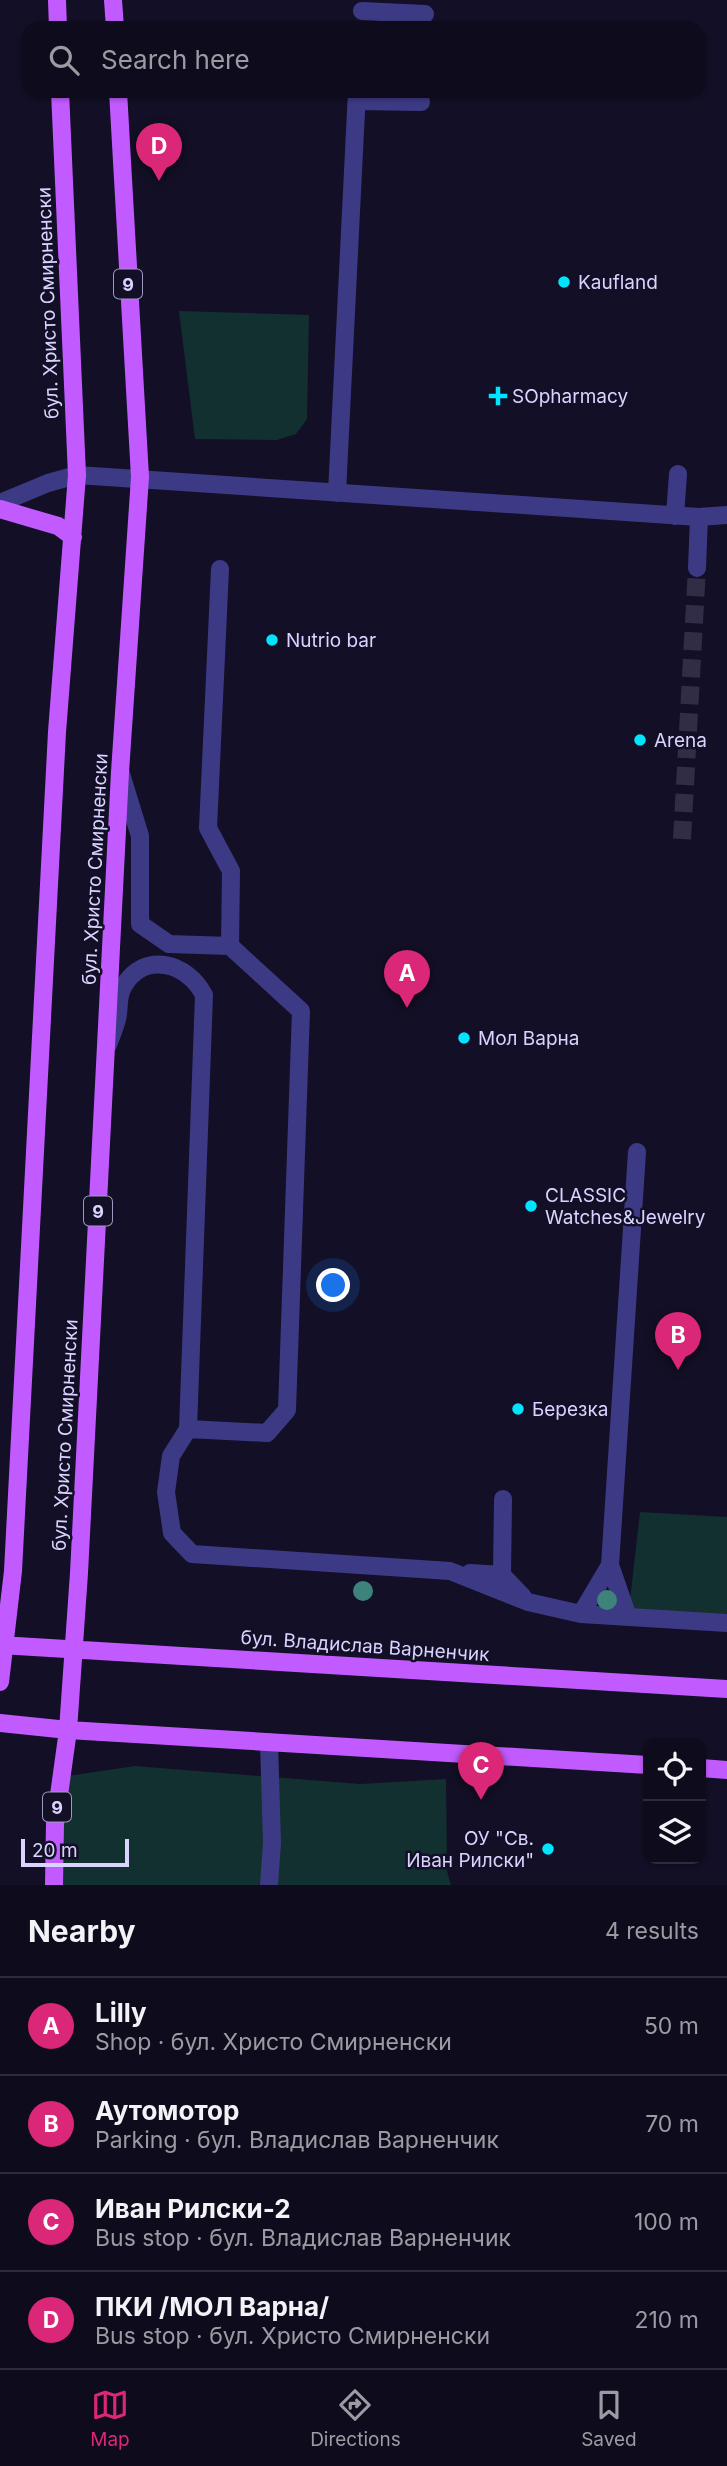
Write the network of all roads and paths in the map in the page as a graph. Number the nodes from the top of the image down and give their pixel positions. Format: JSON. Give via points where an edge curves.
{"nodes":[{"id":1,"x":57,"y":0,"type":"edge"},
{"id":2,"x":113,"y":0,"type":"edge"},
{"id":3,"x":362,"y":13,"type":"edge"},
{"id":4,"x":425,"y":14,"type":"dead end"},
{"id":5,"x":58,"y":21,"type":"edge"},
{"id":6,"x":114,"y":21,"type":"edge"},
{"id":7,"x":60,"y":98,"type":"edge"},
{"id":8,"x":118,"y":98,"type":"edge"},
{"id":9,"x":357,"y":98,"type":"edge"},
{"id":10,"x":378,"y":98,"type":"edge"},
{"id":11,"x":421,"y":102,"type":"dead end"},
{"id":12,"x":678,"y":474,"type":"dead end"},
{"id":13,"x":76,"y":475,"type":"junction"},
{"id":14,"x":140,"y":477,"type":"junction"},
{"id":15,"x":337,"y":493,"type":"junction"},
{"id":16,"x":0,"y":503,"type":"edge"},
{"id":17,"x":0,"y":509,"type":"edge"},
{"id":18,"x":727,"y":515,"type":"edge"},
{"id":19,"x":676,"y":516,"type":"junction"},
{"id":20,"x":699,"y":517,"type":"junction"},
{"id":21,"x":73,"y":537,"type":"junction"},
{"id":22,"x":697,"y":568,"type":"tunnel mouth"},
{"id":23,"x":220,"y":569,"type":"dead end"},
{"id":24,"x":120,"y":772,"type":"junction"},
{"id":25,"x":230,"y":946,"type":"junction"},
{"id":26,"x":107,"y":1048,"type":"junction"},
{"id":27,"x":637,"y":1152,"type":"dead end"},
{"id":28,"x":188,"y":1429,"type":"junction"},
{"id":29,"x":503,"y":1499,"type":"dead end"},
{"id":30,"x":610,"y":1566,"type":"junction"},
{"id":31,"x":450,"y":1571,"type":"junction"},
{"id":32,"x":502,"y":1575,"type":"junction"},
{"id":33,"x":528,"y":1602,"type":"junction"},
{"id":34,"x":581,"y":1614,"type":"junction"},
{"id":35,"x":628,"y":1617,"type":"junction"},
{"id":36,"x":727,"y":1623,"type":"edge"},
{"id":37,"x":2,"y":1645,"type":"edge"},
{"id":38,"x":72,"y":1650,"type":"junction"},
{"id":39,"x":0,"y":1682,"type":"edge"},
{"id":40,"x":727,"y":1689,"type":"edge"},
{"id":41,"x":0,"y":1723,"type":"edge"},
{"id":42,"x":68,"y":1730,"type":"junction"},
{"id":43,"x":269,"y":1742,"type":"junction"},
{"id":44,"x":643,"y":1765,"type":"edge"},
{"id":45,"x":706,"y":1768,"type":"edge"},
{"id":46,"x":727,"y":1770,"type":"edge"},
{"id":47,"x":54,"y":1885,"type":"edge"},
{"id":48,"x":269,"y":1885,"type":"edge"}],
"edges":[{"from":1,"to":5,"type":"main road"},
{"from":2,"to":6,"type":"main road"},
{"from":3,"to":4,"type":"street"},
{"from":7,"to":13,"type":"main road","name":"бул. Христо Смирненски"},
{"from":8,"to":14,"type":"main road","name":"бул. Христо Смирненски","number":"9"},
{"from":9,"to":15,"type":"street"},
{"from":10,"to":11,"type":"street"},
{"from":12,"to":19,"type":"street"},
{"from":13,"to":14,"type":"street"},
{"from":13,"to":16,"type":"street"},
{"from":13,"to":21,"type":"main road","name":"бул. Христо Смирненски"},
{"from":14,"to":15,"type":"street"},
{"from":14,"to":24,"type":"main road","name":"бул. Христо Смирненски","number":"9"},
{"from":15,"to":19,"type":"street"},
{"from":17,"to":21,"type":"main road","via":[[58,526]]},
{"from":18,"to":20,"type":"street"},
{"from":19,"to":20,"type":"street"},
{"from":20,"to":22,"type":"street"},
{"from":21,"to":37,"type":"main road","name":"бул. Христо Смирненски","via":[[57,732],[13,1572]]},
{"from":23,"to":25,"type":"street","via":[[208,828],[231,872]]},
{"from":24,"to":25,"type":"street","via":[[140,836],[140,924],[169,944]]},
{"from":24,"to":26,"type":"main road","name":"бул. Христо Смирненски","number":"9"},
{"from":25,"to":28,"type":"street","via":[[301,1012],[286,1410],[267,1433]]},
{"from":26,"to":28,"type":"street","via":[[122,988],[140,970],[151,965],[175,966],[198,982],[204,995]]},
{"from":26,"to":38,"type":"main road","name":"бул. Христо Смирненски","number":"9"},
{"from":27,"to":30,"type":"street"},
{"from":28,"to":31,"type":"street","via":[[171,1456],[166,1492],[172,1533],[192,1554]]},
{"from":29,"to":32,"type":"street"},
{"from":30,"to":34,"type":"street"},
{"from":30,"to":35,"type":"street"},
{"from":31,"to":32,"type":"street"},
{"from":31,"to":33,"type":"street"},
{"from":32,"to":33,"type":"street"},
{"from":33,"to":34,"type":"street"},
{"from":34,"to":35,"type":"street"},
{"from":35,"to":36,"type":"street"},
{"from":37,"to":38,"type":"main road","name":"бул. Владислав Варненчик"},
{"from":37,"to":39,"type":"main road","name":"бул. Христо Смирненски"},
{"from":38,"to":40,"type":"main road","name":"бул. Владислав Варненчик"},
{"from":38,"to":42,"type":"main road","number":"9"},
{"from":41,"to":42,"type":"main road"},
{"from":42,"to":43,"type":"main road"},
{"from":42,"to":47,"type":"main road","number":"9","via":[[55,1824]]},
{"from":43,"to":44,"type":"main road"},
{"from":43,"to":48,"type":"street"},
{"from":45,"to":46,"type":"main road"}]}
